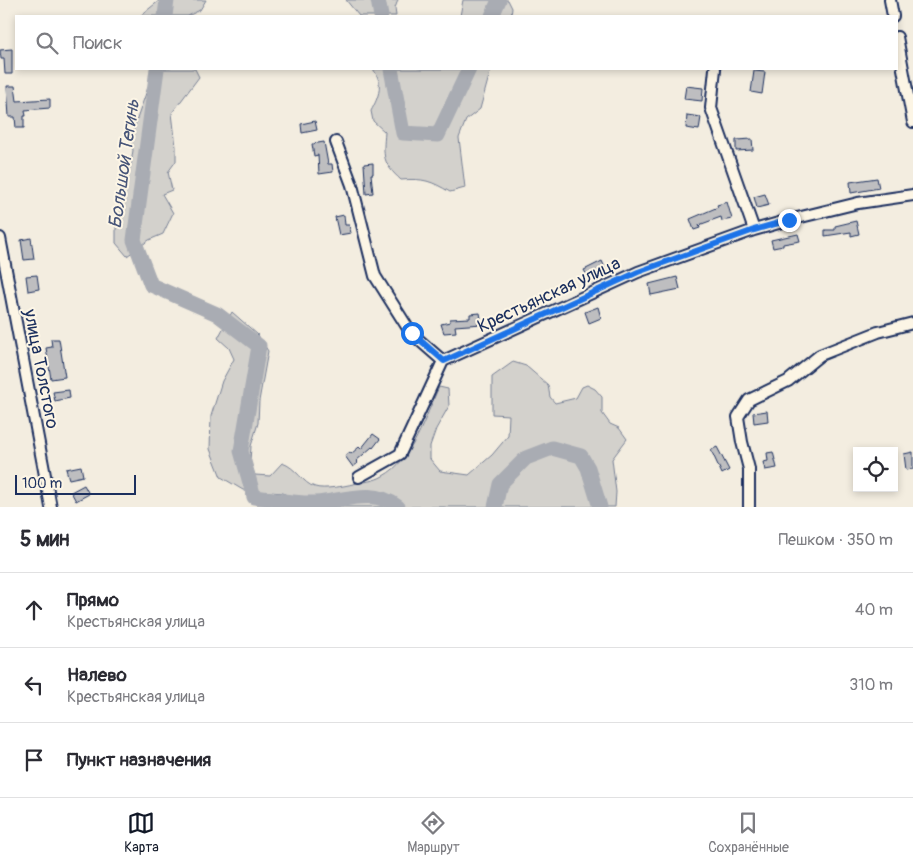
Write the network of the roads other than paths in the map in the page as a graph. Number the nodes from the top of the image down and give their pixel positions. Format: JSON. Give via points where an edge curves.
{"nodes":[{"id":1,"x":890,"y":0,"type":"edge"},
{"id":2,"x":893,"y":15,"type":"edge"},
{"id":3,"x":898,"y":42,"type":"edge"},
{"id":4,"x":715,"y":70,"type":"edge"},
{"id":5,"x":913,"y":122,"type":"edge"},
{"id":6,"x":336,"y":142,"type":"dead end"},
{"id":7,"x":913,"y":195,"type":"edge"},
{"id":8,"x":754,"y":230,"type":"junction"},
{"id":9,"x":0,"y":238,"type":"edge"},
{"id":10,"x":913,"y":323,"type":"edge"},
{"id":11,"x":444,"y":361,"type":"junction"},
{"id":12,"x":359,"y":477,"type":"dead end"},
{"id":13,"x":51,"y":507,"type":"edge"},
{"id":14,"x":749,"y":507,"type":"edge"}],
"edges":[{"from":1,"to":2,"type":"street"},
{"from":3,"to":5,"type":"street"},
{"from":4,"to":8,"type":"street","via":[[711,108]]},
{"from":6,"to":11,"type":"street","via":[[352,185],[375,276],[412,333]]},
{"from":7,"to":8,"type":"street","name":"Крестьянская улица","via":[[858,204]]},
{"from":8,"to":11,"type":"street","name":"Крестьянская улица","via":[[638,272]]},
{"from":9,"to":13,"type":"street","name":"улица Толстого"},
{"from":10,"to":14,"type":"street","via":[[878,332],[820,356],[788,381],[749,400],[738,417],[749,469]]},
{"from":11,"to":12,"type":"street","via":[[400,454]]}]}
